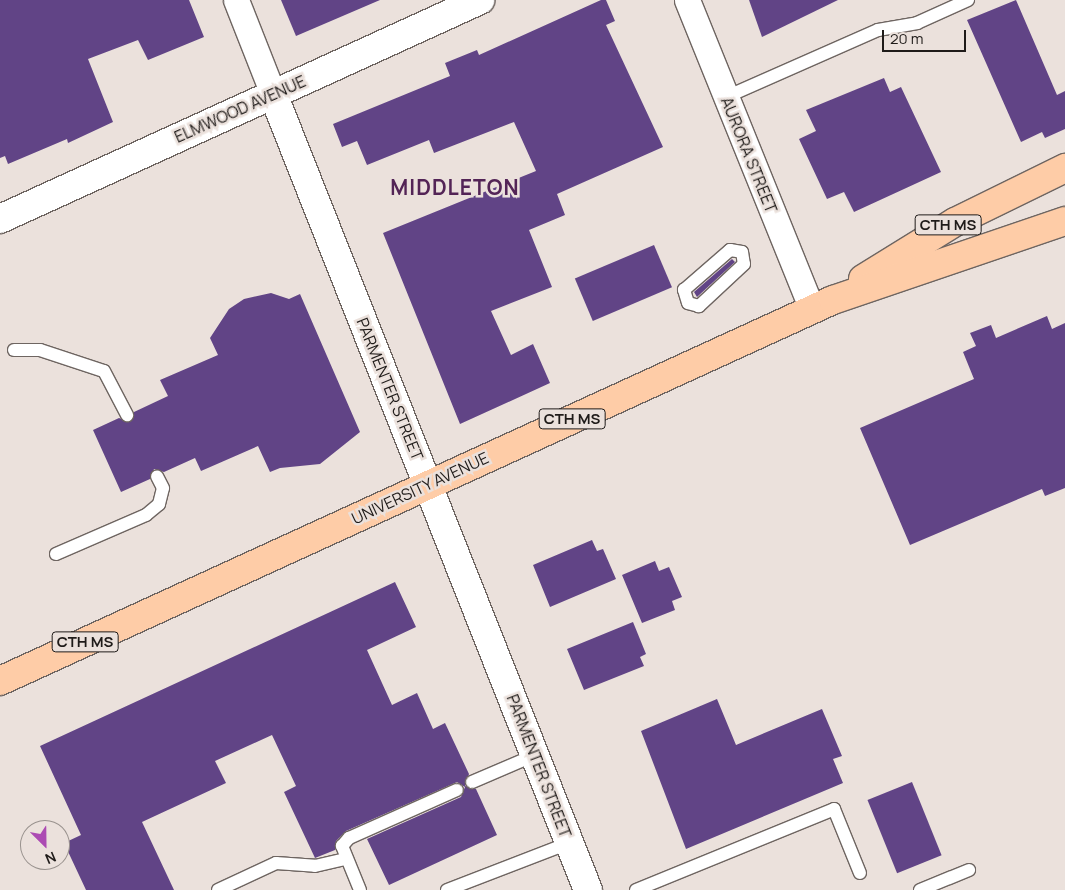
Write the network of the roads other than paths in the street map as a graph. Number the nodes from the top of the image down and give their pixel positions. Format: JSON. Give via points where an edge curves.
{"nodes":[{"id":1,"x":236,"y":0,"type":"edge"},
{"id":2,"x":480,"y":0,"type":"edge"},
{"id":3,"x":687,"y":0,"type":"edge"},
{"id":4,"x":968,"y":0,"type":"edge"},
{"id":5,"x":273,"y":94,"type":"junction"},
{"id":6,"x":726,"y":97,"type":"junction"},
{"id":7,"x":1065,"y":168,"type":"edge"},
{"id":8,"x":0,"y":219,"type":"edge"},
{"id":9,"x":1065,"y":221,"type":"edge"},
{"id":10,"x":840,"y":297,"type":"junction"},
{"id":11,"x":688,"y":303,"type":"joint"},
{"id":12,"x":812,"y":309,"type":"junction"},
{"id":13,"x":14,"y":350,"type":"dead end"},
{"id":14,"x":126,"y":415,"type":"dead end"},
{"id":15,"x":157,"y":476,"type":"dead end"},
{"id":16,"x":428,"y":485,"type":"junction"},
{"id":17,"x":56,"y":554,"type":"dead end"},
{"id":18,"x":0,"y":681,"type":"edge"},
{"id":19,"x":535,"y":755,"type":"junction"},
{"id":20,"x":472,"y":782,"type":"dead end"},
{"id":21,"x":457,"y":790,"type":"dead end"},
{"id":22,"x":569,"y":843,"type":"junction"},
{"id":23,"x":345,"y":859,"type":"junction"},
{"id":24,"x":970,"y":870,"type":"dead end"},
{"id":25,"x":860,"y":873,"type":"dead end"},
{"id":26,"x":218,"y":890,"type":"edge"},
{"id":27,"x":360,"y":890,"type":"edge"},
{"id":28,"x":447,"y":890,"type":"edge"},
{"id":29,"x":588,"y":890,"type":"edge"},
{"id":30,"x":636,"y":890,"type":"edge"},
{"id":31,"x":920,"y":890,"type":"edge"}],
"edges":[{"from":1,"to":5,"type":"street","name":"PARMENTER STREET"},
{"from":2,"to":5,"type":"street","name":"ELMWOOD AVENUE"},
{"from":3,"to":6,"type":"street","name":"AURORA STREET"},
{"from":4,"to":6,"type":"lane","via":[[917,23],[878,30]]},
{"from":5,"to":8,"type":"street","name":"ELMWOOD AVENUE"},
{"from":5,"to":16,"type":"street","name":"PARMENTER STREET"},
{"from":6,"to":12,"type":"street","name":"AURORA STREET"},
{"from":7,"to":10,"type":"main road","name":"UNIVERSITY AVENUE","number":"CTH MS","via":[[912,246]]},
{"from":9,"to":10,"type":"main road","name":"UNIVERSITY AVENUE","number":"CTH MS"},
{"from":10,"to":12,"type":"main road","name":"UNIVERSITY AVENUE","number":"CTH MS"},
{"from":11,"to":11,"type":"lane","via":[[699,306],[744,264],[742,252],[730,250],[684,290]]},
{"from":12,"to":16,"type":"main road","name":"UNIVERSITY AVENUE","number":"CTH MS"},
{"from":13,"to":14,"type":"lane","via":[[40,350],[104,371]]},
{"from":15,"to":17,"type":"lane","via":[[164,488],[160,504],[146,515]]},
{"from":16,"to":18,"type":"main road","name":"UNIVERSITY AVENUE","number":"CTH MS"},
{"from":16,"to":19,"type":"street","name":"PARMENTER STREET"},
{"from":19,"to":20,"type":"lane"},
{"from":19,"to":22,"type":"street","name":"PARMENTER STREET"},
{"from":21,"to":23,"type":"lane","via":[[349,838],[342,846]]},
{"from":22,"to":28,"type":"lane"},
{"from":22,"to":29,"type":"street","name":"PARMENTER STREET"},
{"from":23,"to":26,"type":"lane","via":[[315,866],[276,863]]},
{"from":23,"to":27,"type":"lane"},
{"from":24,"to":31,"type":"lane"},
{"from":25,"to":30,"type":"lane","via":[[834,809]]}]}
